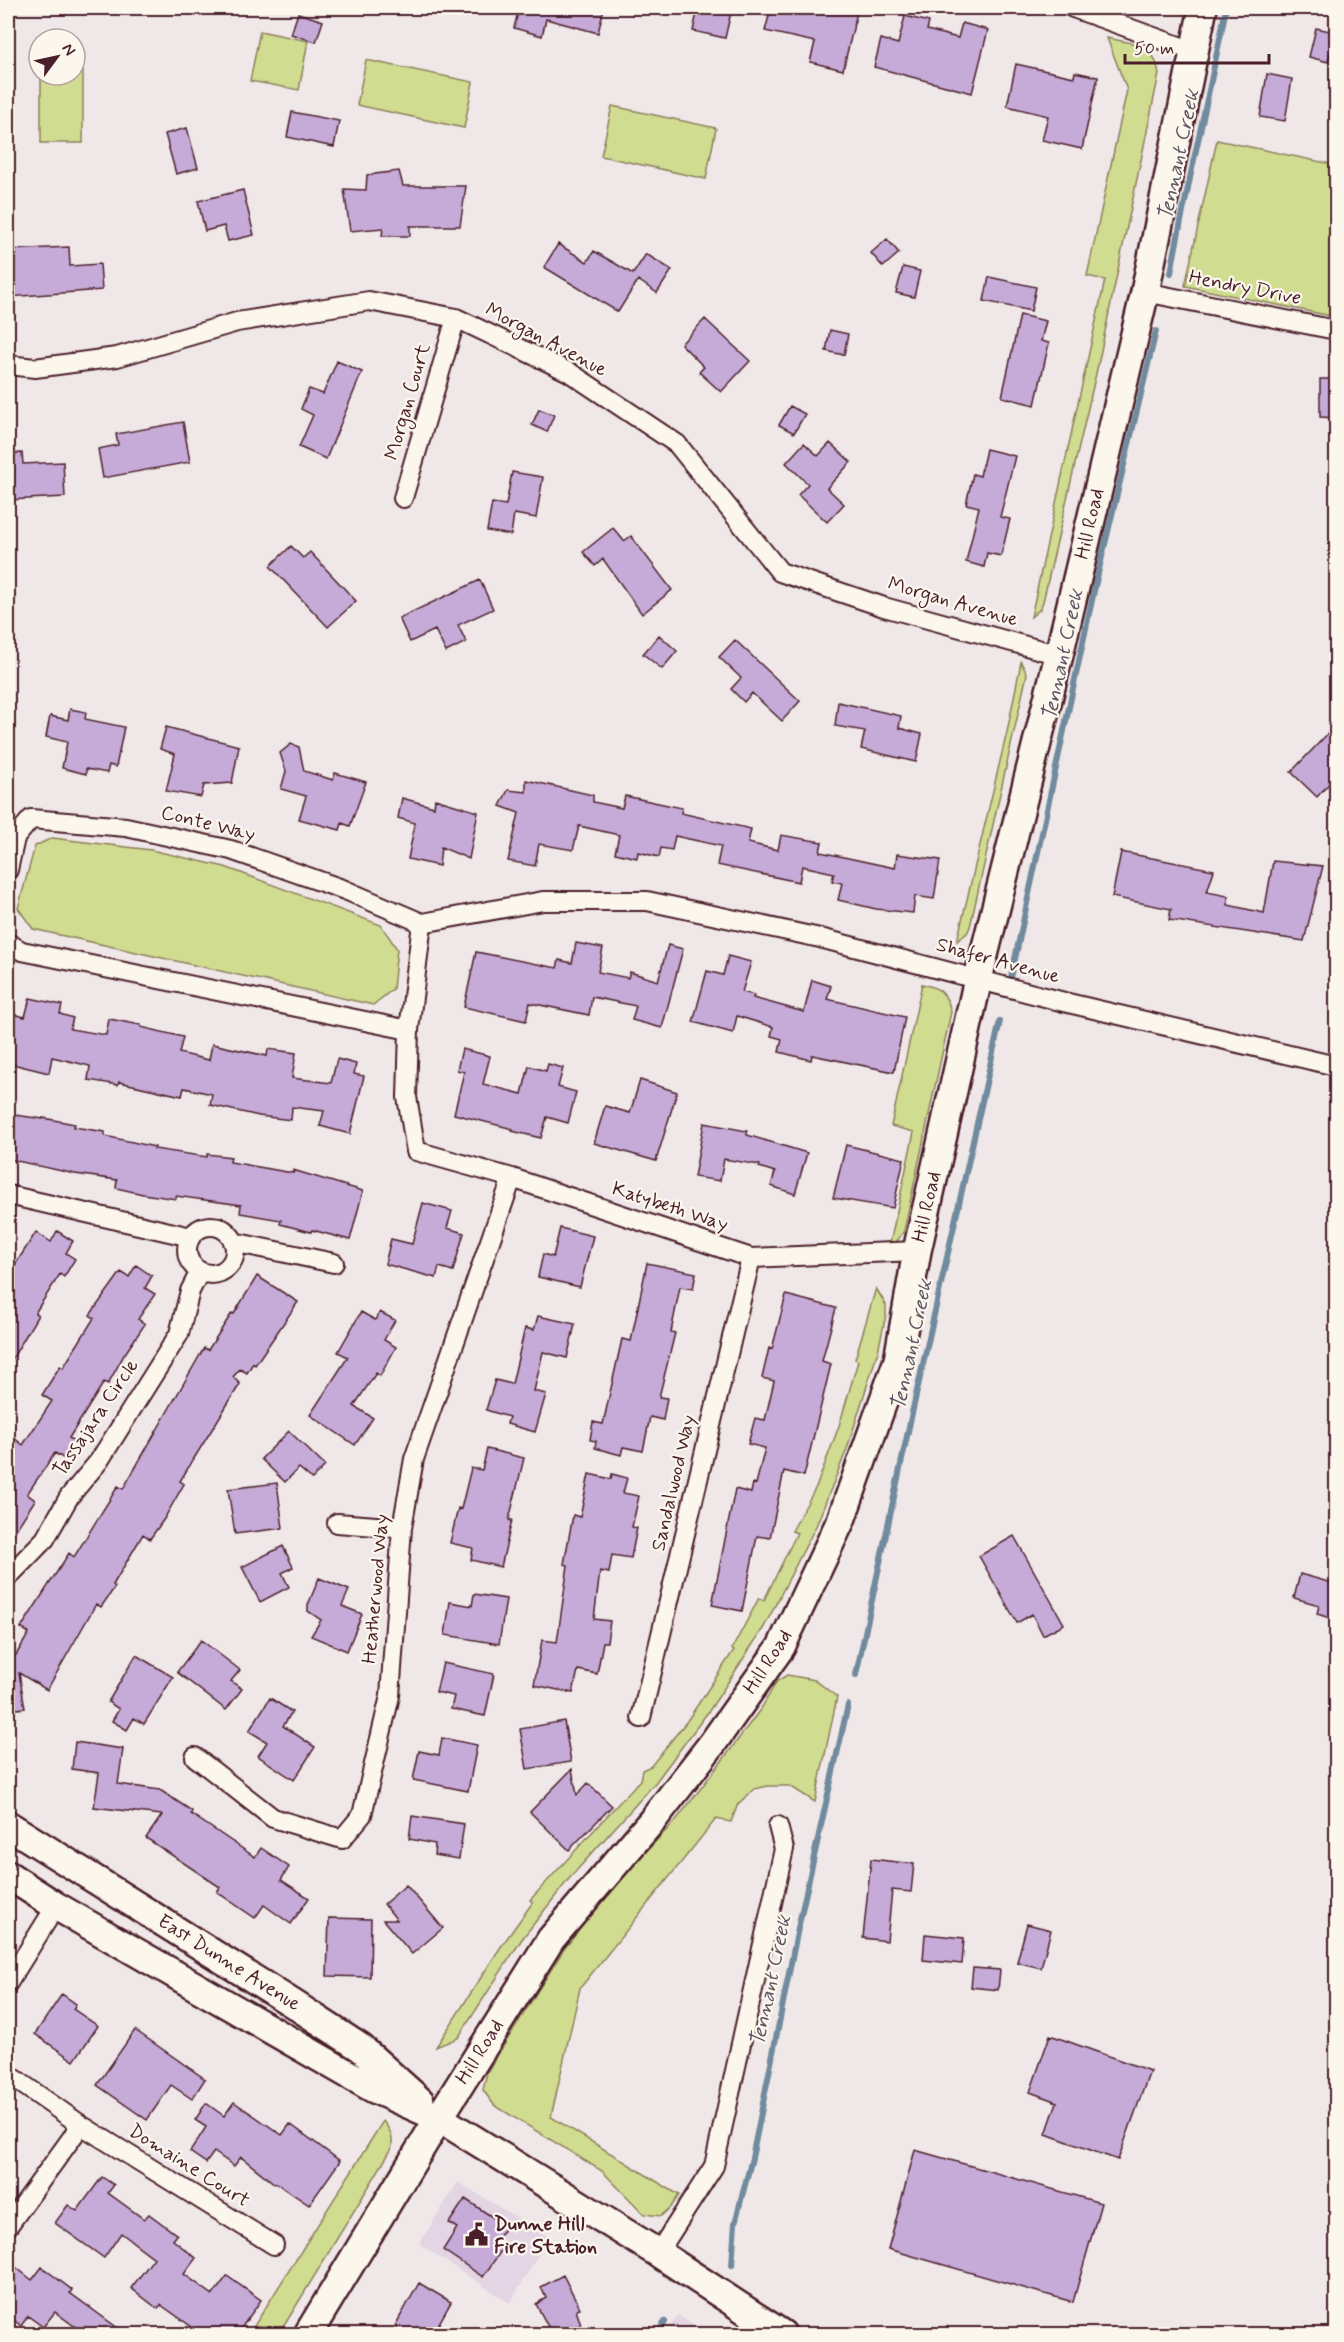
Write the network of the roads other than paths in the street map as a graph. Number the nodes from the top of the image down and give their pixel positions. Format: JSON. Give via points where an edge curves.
{"nodes":[{"id":1,"x":1073,"y":8,"type":"edge"},
{"id":2,"x":1203,"y":8,"type":"edge"},
{"id":3,"x":1193,"y":51,"type":"junction"},
{"id":4,"x":1145,"y":291,"type":"junction"},
{"id":5,"x":456,"y":318,"type":"junction"},
{"id":6,"x":1336,"y":330,"type":"edge"},
{"id":7,"x":8,"y":365,"type":"edge"},
{"id":8,"x":403,"y":498,"type":"dead end"},
{"id":9,"x":1059,"y":655,"type":"junction"},
{"id":10,"x":8,"y":870,"type":"edge"},
{"id":11,"x":422,"y":923,"type":"junction"},
{"id":12,"x":8,"y":943,"type":"edge"},
{"id":13,"x":978,"y":979,"type":"junction"},
{"id":14,"x":409,"y":1030,"type":"junction"},
{"id":15,"x":1336,"y":1065,"type":"edge"},
{"id":16,"x":512,"y":1178,"type":"junction"},
{"id":17,"x":11,"y":1201,"type":"edge"},
{"id":18,"x":191,"y":1237,"type":"junction"},
{"id":19,"x":233,"y":1242,"type":"junction"},
{"id":20,"x":917,"y":1251,"type":"junction"},
{"id":21,"x":751,"y":1258,"type":"junction"},
{"id":22,"x":334,"y":1263,"type":"dead end"},
{"id":23,"x":200,"y":1271,"type":"junction"},
{"id":24,"x":337,"y":1523,"type":"dead end"},
{"id":25,"x":402,"y":1528,"type":"junction"},
{"id":26,"x":8,"y":1577,"type":"edge"},
{"id":27,"x":641,"y":1718,"type":"dead end"},
{"id":28,"x":195,"y":1757,"type":"dead end"},
{"id":29,"x":8,"y":1825,"type":"edge"},
{"id":30,"x":778,"y":1826,"type":"dead end"},
{"id":31,"x":8,"y":1875,"type":"edge"},
{"id":32,"x":56,"y":1906,"type":"junction"},
{"id":33,"x":8,"y":1983,"type":"edge"},
{"id":34,"x":8,"y":2074,"type":"edge"},
{"id":35,"x":439,"y":2118,"type":"junction"},
{"id":36,"x":81,"y":2125,"type":"junction"},
{"id":37,"x":8,"y":2226,"type":"edge"},
{"id":38,"x":274,"y":2245,"type":"dead end"},
{"id":39,"x":658,"y":2253,"type":"junction"},
{"id":40,"x":308,"y":2334,"type":"edge"},
{"id":41,"x":782,"y":2334,"type":"edge"}],
"edges":[{"from":1,"to":3,"type":"street"},
{"from":2,"to":3,"type":"main road","name":"Hill Road"},
{"from":3,"to":4,"type":"main road","name":"Hill Road"},
{"from":4,"to":6,"type":"street","name":"Hendry Drive"},
{"from":4,"to":9,"type":"main road","name":"Hill Road"},
{"from":5,"to":7,"type":"street","name":"Morgan Avenue","via":[[369,301],[237,322],[117,357],[35,369]]},
{"from":5,"to":8,"type":"street","name":"Morgan Court"},
{"from":5,"to":9,"type":"street","name":"Morgan Avenue","via":[[569,372],[677,444],[780,572],[884,607]]},
{"from":9,"to":13,"type":"main road","name":"Hill Road"},
{"from":10,"to":11,"type":"street","name":"Conte Way","via":[[15,838],[31,819],[126,827],[231,850],[345,890]]},
{"from":11,"to":13,"type":"street","name":"Shafer Avenue","via":[[543,901],[647,901],[820,938]]},
{"from":11,"to":14,"type":"street"},
{"from":12,"to":14,"type":"street","via":[[22,951]]},
{"from":13,"to":15,"type":"street","name":"Shafer Avenue"},
{"from":13,"to":20,"type":"main road","name":"Hill Road"},
{"from":14,"to":16,"type":"street","name":"Katybeth Way","via":[[407,1097],[416,1151]]},
{"from":16,"to":21,"type":"street","name":"Katybeth Way"},
{"from":16,"to":25,"type":"street","name":"Heatherwood Way","via":[[414,1459]]},
{"from":17,"to":18,"type":"street"},
{"from":18,"to":19,"type":"street","via":[[196,1231],[215,1226]]},
{"from":18,"to":23,"type":"street","via":[[187,1252]]},
{"from":19,"to":22,"type":"street"},
{"from":19,"to":23,"type":"street","via":[[233,1259],[226,1268],[210,1274]]},
{"from":20,"to":21,"type":"street","name":"Katybeth Way"},
{"from":20,"to":35,"type":"main road","name":"Hill Road","via":[[898,1360],[841,1520],[781,1647],[659,1812],[551,1939]]},
{"from":21,"to":27,"type":"street","name":"Sandalwood Way"},
{"from":23,"to":26,"type":"street","name":"Tassajara Circle","via":[[173,1344],[45,1539]]},
{"from":24,"to":25,"type":"street"},
{"from":25,"to":28,"type":"street","name":"Heatherwood Way","via":[[390,1696],[362,1815],[342,1839],[273,1818]]},
{"from":29,"to":35,"type":"main road","name":"East Dunne Avenue","via":[[362,2048]]},
{"from":30,"to":39,"type":"street","via":[[784,1849],[714,2166]]},
{"from":31,"to":32,"type":"main road","name":"East Dunne Avenue"},
{"from":32,"to":33,"type":"street"},
{"from":32,"to":35,"type":"main road","name":"East Dunne Avenue","via":[[374,2089]]},
{"from":34,"to":36,"type":"street","name":"Domaine Court"},
{"from":35,"to":39,"type":"main road","name":"East Dunne Avenue"},
{"from":35,"to":40,"type":"main road","name":"Hill Road"},
{"from":36,"to":37,"type":"street"},
{"from":36,"to":38,"type":"street","name":"Domaine Court"},
{"from":39,"to":41,"type":"main road","name":"East Dunne Avenue"}]}
